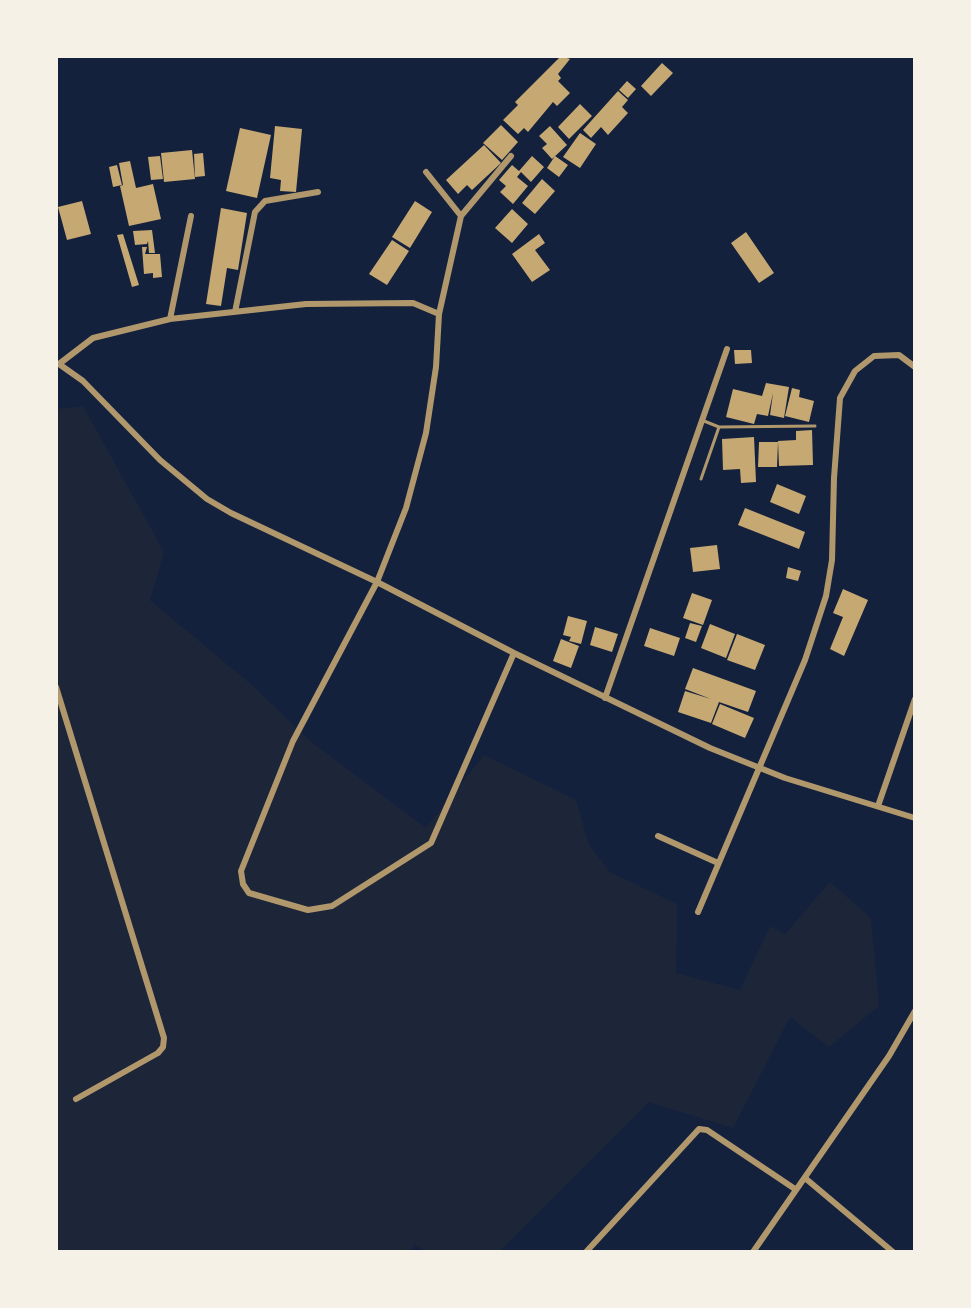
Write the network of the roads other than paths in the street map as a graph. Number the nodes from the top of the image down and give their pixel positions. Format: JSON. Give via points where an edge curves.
{"nodes":[{"id":1,"x":511,"y":156,"type":"dead end"},
{"id":2,"x":426,"y":172,"type":"dead end"},
{"id":3,"x":318,"y":192,"type":"dead end"},
{"id":4,"x":191,"y":216,"type":"dead end"},
{"id":5,"x":461,"y":216,"type":"junction"},
{"id":6,"x":235,"y":312,"type":"junction"},
{"id":7,"x":439,"y":314,"type":"junction"},
{"id":8,"x":170,"y":319,"type":"junction"},
{"id":9,"x":727,"y":349,"type":"dead end"},
{"id":10,"x":915,"y":367,"type":"edge"},
{"id":11,"x":702,"y":420,"type":"junction"},
{"id":12,"x":815,"y":426,"type":"dead end"},
{"id":13,"x":719,"y":427,"type":"junction"},
{"id":14,"x":701,"y":479,"type":"dead end"},
{"id":15,"x":377,"y":582,"type":"junction"},
{"id":16,"x":514,"y":653,"type":"junction"},
{"id":17,"x":56,"y":687,"type":"edge"},
{"id":18,"x":605,"y":698,"type":"junction"},
{"id":19,"x":915,"y":699,"type":"edge"},
{"id":20,"x":759,"y":767,"type":"junction"},
{"id":21,"x":878,"y":806,"type":"junction"},
{"id":22,"x":915,"y":818,"type":"edge"},
{"id":23,"x":658,"y":836,"type":"dead end"},
{"id":24,"x":718,"y":863,"type":"junction"},
{"id":25,"x":698,"y":912,"type":"dead end"},
{"id":26,"x":915,"y":1011,"type":"edge"},
{"id":27,"x":76,"y":1099,"type":"dead end"},
{"id":28,"x":805,"y":1178,"type":"junction"},
{"id":29,"x":795,"y":1189,"type":"junction"},
{"id":30,"x":586,"y":1252,"type":"edge"},
{"id":31,"x":753,"y":1252,"type":"edge"},
{"id":32,"x":893,"y":1252,"type":"edge"}],
"edges":[{"from":1,"to":5,"type":"street"},
{"from":2,"to":5,"type":"street"},
{"from":3,"to":6,"type":"street","via":[[259,205]]},
{"from":4,"to":8,"type":"street"},
{"from":5,"to":7,"type":"street"},
{"from":6,"to":7,"type":"street","via":[[306,304],[413,303]]},
{"from":6,"to":8,"type":"street"},
{"from":7,"to":15,"type":"street","via":[[426,433],[406,508]]},
{"from":8,"to":15,"type":"street","via":[[93,338],[59,364],[207,499]]},
{"from":9,"to":11,"type":"street"},
{"from":10,"to":20,"type":"street","via":[[899,355],[874,356],[855,371],[840,398],[826,596]]},
{"from":11,"to":13,"type":"lane"},
{"from":11,"to":18,"type":"street"},
{"from":12,"to":13,"type":"lane"},
{"from":13,"to":14,"type":"lane"},
{"from":15,"to":16,"type":"street"},
{"from":15,"to":16,"type":"street","via":[[293,741],[241,871],[249,893],[308,910],[332,906],[431,843]]},
{"from":16,"to":18,"type":"street"},
{"from":17,"to":27,"type":"street","via":[[164,1038],[158,1053]]},
{"from":18,"to":20,"type":"street"},
{"from":19,"to":21,"type":"street"},
{"from":20,"to":21,"type":"street"},
{"from":20,"to":24,"type":"street"},
{"from":21,"to":22,"type":"street"},
{"from":23,"to":24,"type":"street"},
{"from":24,"to":25,"type":"street"},
{"from":26,"to":28,"type":"street"},
{"from":28,"to":29,"type":"street"},
{"from":28,"to":32,"type":"street"},
{"from":29,"to":30,"type":"street","via":[[699,1129]]},
{"from":29,"to":31,"type":"street"}]}
